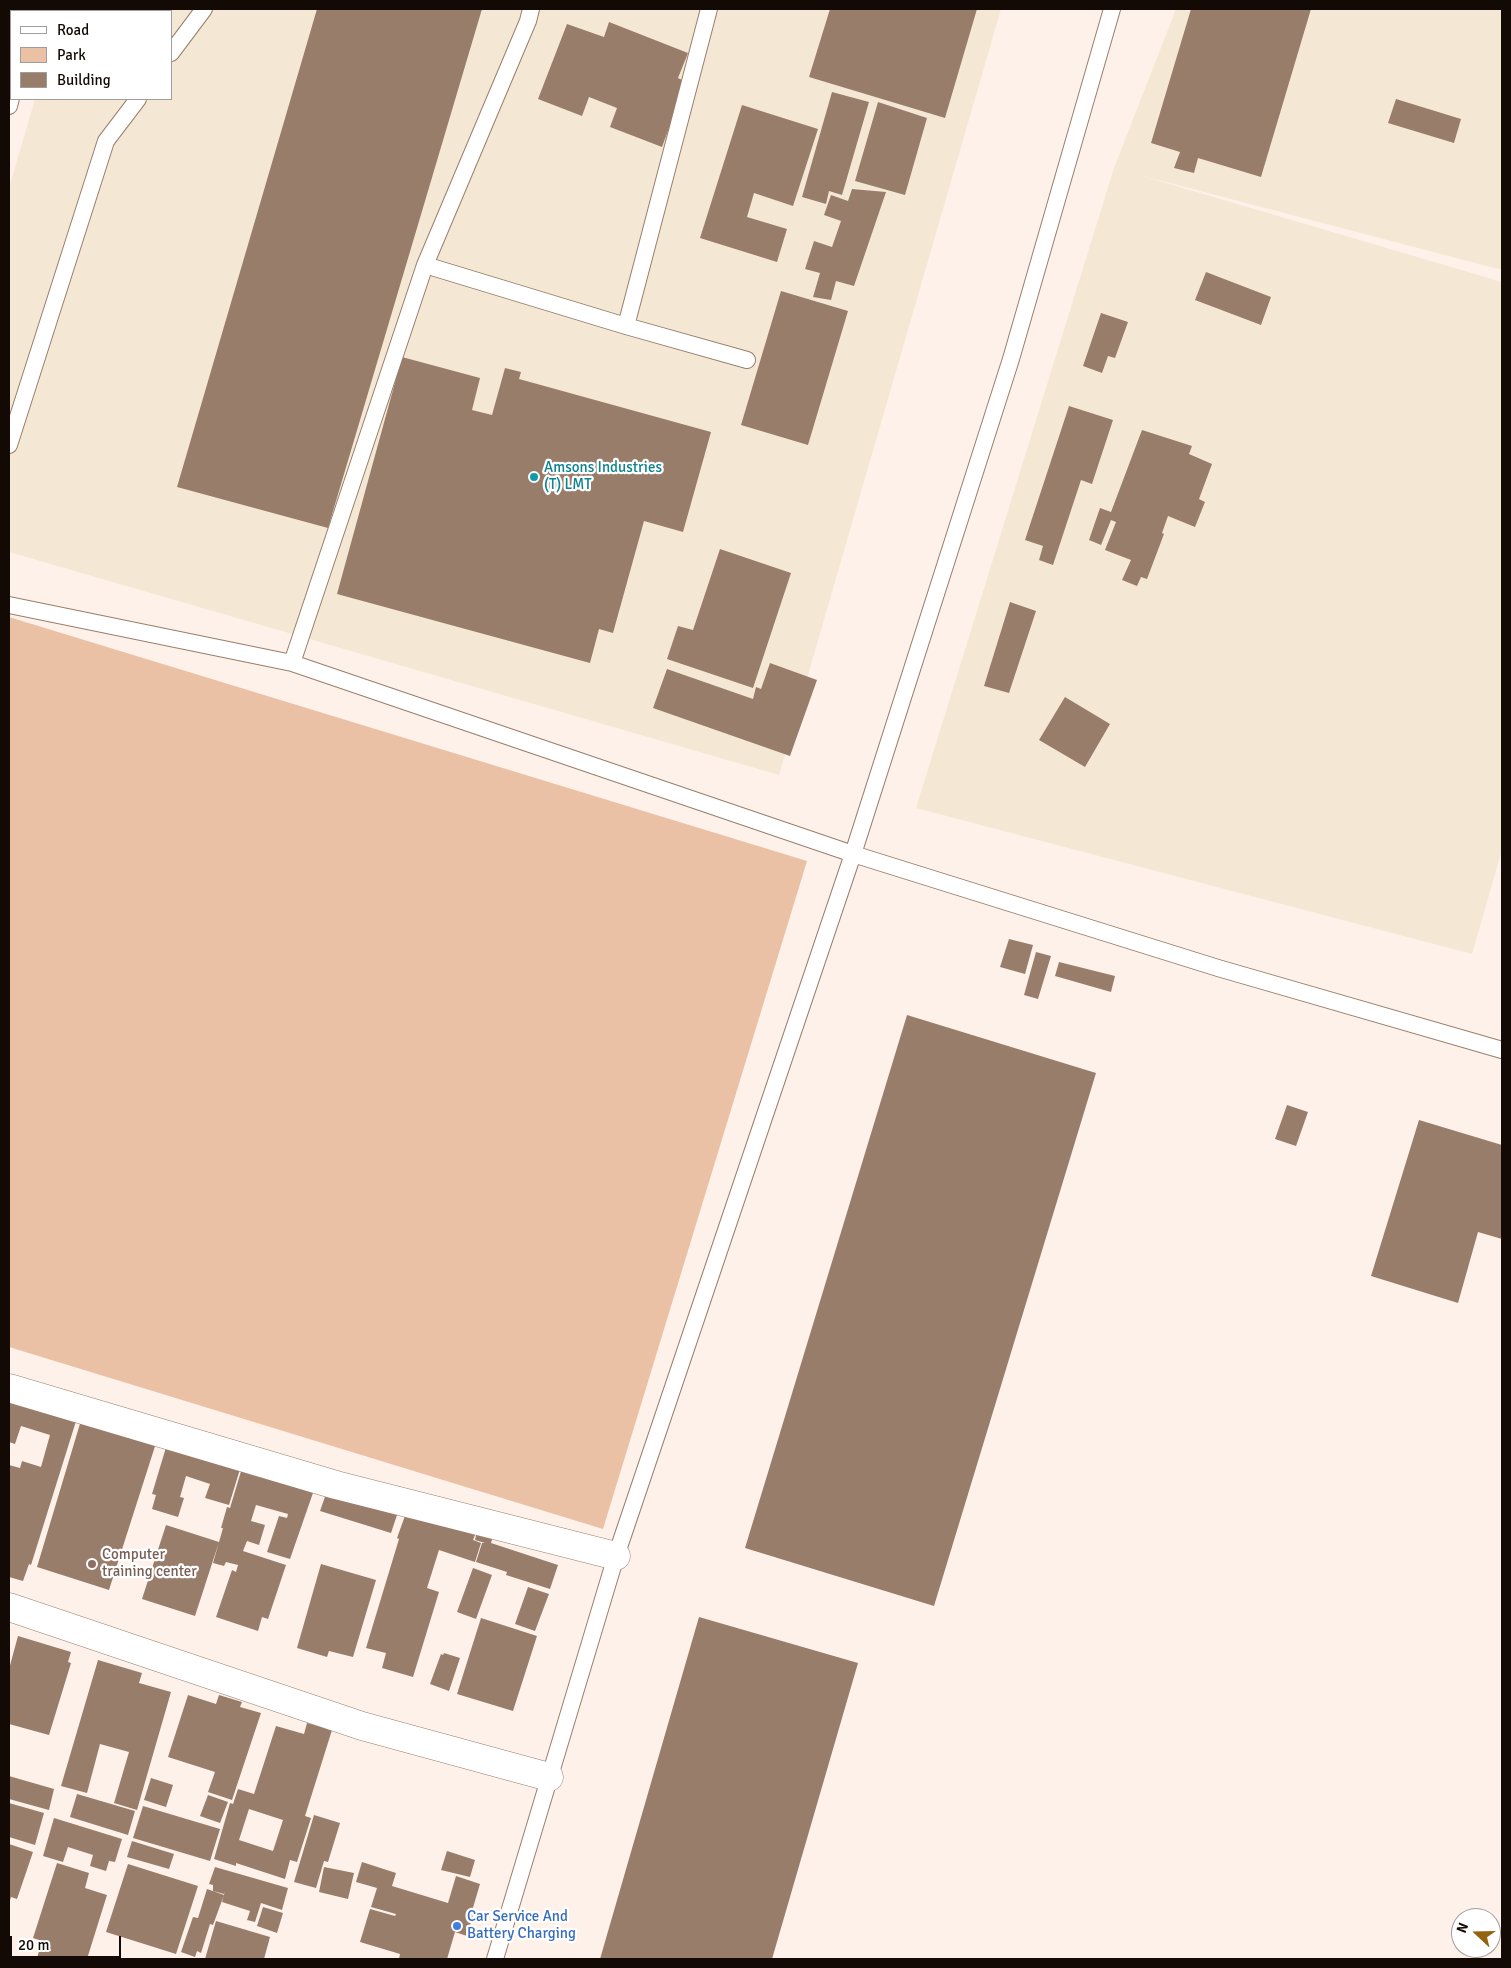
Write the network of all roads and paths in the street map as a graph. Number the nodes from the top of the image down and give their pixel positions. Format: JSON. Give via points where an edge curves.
{"nodes":[{"id":1,"x":204,"y":9,"type":"edge"},
{"id":2,"x":531,"y":9,"type":"edge"},
{"id":3,"x":709,"y":9,"type":"edge"},
{"id":4,"x":1112,"y":9,"type":"edge"},
{"id":5,"x":172,"y":52,"type":"edge"},
{"id":6,"x":137,"y":100,"type":"edge"},
{"id":7,"x":425,"y":265,"type":"junction"},
{"id":8,"x":626,"y":326,"type":"junction"},
{"id":9,"x":747,"y":360,"type":"dead end"},
{"id":10,"x":9,"y":444,"type":"edge"},
{"id":11,"x":9,"y":605,"type":"edge"},
{"id":12,"x":292,"y":663,"type":"junction"},
{"id":13,"x":852,"y":854,"type":"junction"},
{"id":14,"x":1502,"y":1050,"type":"edge"},
{"id":15,"x":9,"y":1388,"type":"edge"},
{"id":16,"x":616,"y":1556,"type":"junction"},
{"id":17,"x":9,"y":1607,"type":"edge"},
{"id":18,"x":549,"y":1777,"type":"junction"},
{"id":19,"x":495,"y":1959,"type":"edge"}],
"edges":[{"from":1,"to":5,"type":"lane"},
{"from":2,"to":7,"type":"lane"},
{"from":3,"to":8,"type":"lane"},
{"from":4,"to":13,"type":"lane","via":[[1011,359]]},
{"from":6,"to":10,"type":"lane","via":[[106,141]]},
{"from":7,"to":8,"type":"lane"},
{"from":7,"to":12,"type":"lane"},
{"from":8,"to":9,"type":"lane"},
{"from":11,"to":12,"type":"lane"},
{"from":12,"to":13,"type":"lane"},
{"from":13,"to":14,"type":"lane","via":[[1218,968]]},
{"from":13,"to":16,"type":"lane"},
{"from":15,"to":16,"type":"street","via":[[336,1485]]},
{"from":16,"to":18,"type":"lane"},
{"from":17,"to":18,"type":"street","via":[[362,1726]]},
{"from":18,"to":19,"type":"lane"}]}
